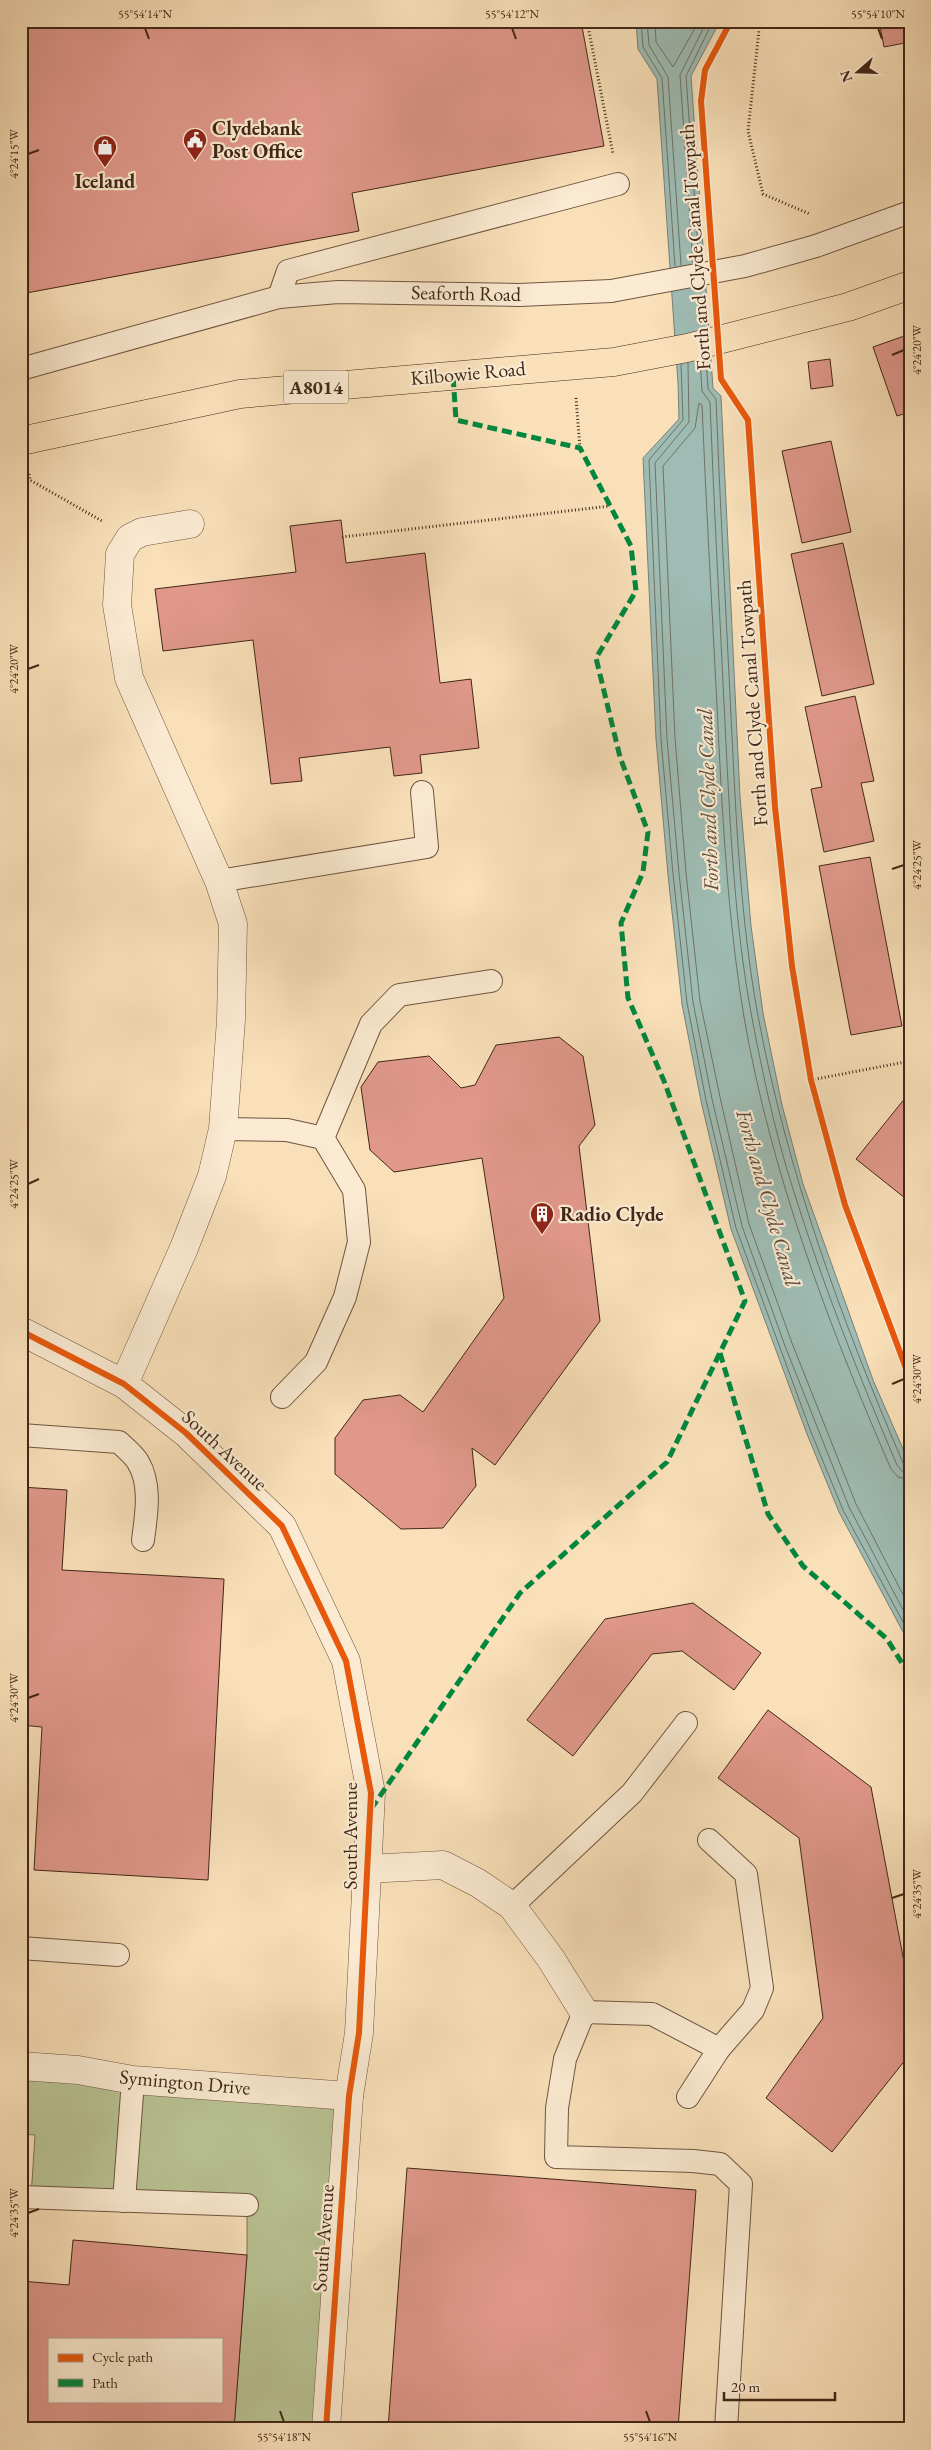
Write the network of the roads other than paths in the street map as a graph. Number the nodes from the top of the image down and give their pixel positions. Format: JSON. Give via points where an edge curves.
{"nodes":[{"id":1,"x":618,"y":184,"type":"road end"},
{"id":2,"x":910,"y":212,"type":"edge"},
{"id":3,"x":910,"y":285,"type":"edge"},
{"id":4,"x":279,"y":297,"type":"junction"},
{"id":5,"x":21,"y":369,"type":"edge"},
{"id":6,"x":22,"y":441,"type":"edge"},
{"id":7,"x":190,"y":524,"type":"dead end"},
{"id":8,"x":422,"y":792,"type":"dead end"},
{"id":9,"x":219,"y":881,"type":"junction"},
{"id":10,"x":491,"y":982,"type":"dead end"},
{"id":11,"x":223,"y":1129,"type":"junction"},
{"id":12,"x":323,"y":1138,"type":"junction"},
{"id":13,"x":21,"y":1331,"type":"edge"},
{"id":14,"x":124,"y":1384,"type":"junction"},
{"id":15,"x":282,"y":1398,"type":"dead end"},
{"id":16,"x":21,"y":1435,"type":"edge"},
{"id":17,"x":143,"y":1540,"type":"dead end"},
{"id":18,"x":686,"y":1724,"type":"dead end"},
{"id":19,"x":709,"y":1840,"type":"dead end"},
{"id":20,"x":367,"y":1869,"type":"junction"},
{"id":21,"x":512,"y":1906,"type":"junction"},
{"id":22,"x":21,"y":1948,"type":"edge"},
{"id":23,"x":118,"y":1955,"type":"dead end"},
{"id":24,"x":584,"y":2012,"type":"junction"},
{"id":25,"x":719,"y":2049,"type":"junction"},
{"id":26,"x":21,"y":2066,"type":"edge"},
{"id":27,"x":133,"y":2080,"type":"junction"},
{"id":28,"x":349,"y":2096,"type":"junction"},
{"id":29,"x":688,"y":2097,"type":"dead end"},
{"id":30,"x":21,"y":2197,"type":"edge"},
{"id":31,"x":124,"y":2201,"type":"junction"},
{"id":32,"x":247,"y":2205,"type":"dead end"},
{"id":33,"x":326,"y":2429,"type":"edge"},
{"id":34,"x":726,"y":2429,"type":"edge"}],
"edges":[{"from":1,"to":4,"type":"lane","via":[[288,271]]},
{"from":2,"to":4,"type":"lane","name":"Seaforth Road","bridge":true,"via":[[816,246],[745,266],[611,291],[519,295],[338,292]]},
{"from":3,"to":6,"type":"main road","name":"Kilbowie Road","number":"A8014","via":[[848,307],[687,348],[614,362],[240,394]]},
{"from":4,"to":5,"type":"lane","name":"Seaforth Road"},
{"from":7,"to":9,"type":"street","via":[[142,532],[130,538],[120,554],[116,605],[129,678]]},
{"from":8,"to":9,"type":"lane","via":[[428,847]]},
{"from":9,"to":11,"type":"street","via":[[233,924]]},
{"from":10,"to":12,"type":"lane","via":[[399,995],[371,1024]]},
{"from":11,"to":12,"type":"lane","via":[[287,1130]]},
{"from":11,"to":14,"type":"street","via":[[212,1176]]},
{"from":12,"to":15,"type":"lane","via":[[354,1190],[359,1242],[345,1297],[316,1362]]},
{"from":13,"to":14,"type":"street","name":"South Avenue"},
{"from":14,"to":20,"type":"street","name":"South Avenue","via":[[186,1432],[282,1526],[346,1660],[371,1793]]},
{"from":16,"to":17,"type":"lane","via":[[119,1442],[138,1462],[144,1477],[147,1505]]},
{"from":18,"to":21,"type":"lane","via":[[632,1793]]},
{"from":19,"to":25,"type":"lane","via":[[746,1874],[762,1988],[753,2010]]},
{"from":20,"to":21,"type":"street","via":[[443,1866]]},
{"from":20,"to":28,"type":"street","name":"South Avenue","via":[[360,2034]]},
{"from":21,"to":24,"type":"street"},
{"from":22,"to":23,"type":"lane"},
{"from":24,"to":25,"type":"lane","via":[[652,2014]]},
{"from":24,"to":34,"type":"lane","via":[[565,2059],[558,2108],[556,2158],[720,2164],[741,2184]]},
{"from":25,"to":29,"type":"lane"},
{"from":26,"to":27,"type":"street","name":"Symington Drive","via":[[78,2070]]},
{"from":27,"to":28,"type":"street","name":"Symington Drive"},
{"from":27,"to":31,"type":"lane"},
{"from":28,"to":33,"type":"street","name":"South Avenue"},
{"from":30,"to":31,"type":"lane"},
{"from":31,"to":32,"type":"lane"}]}
